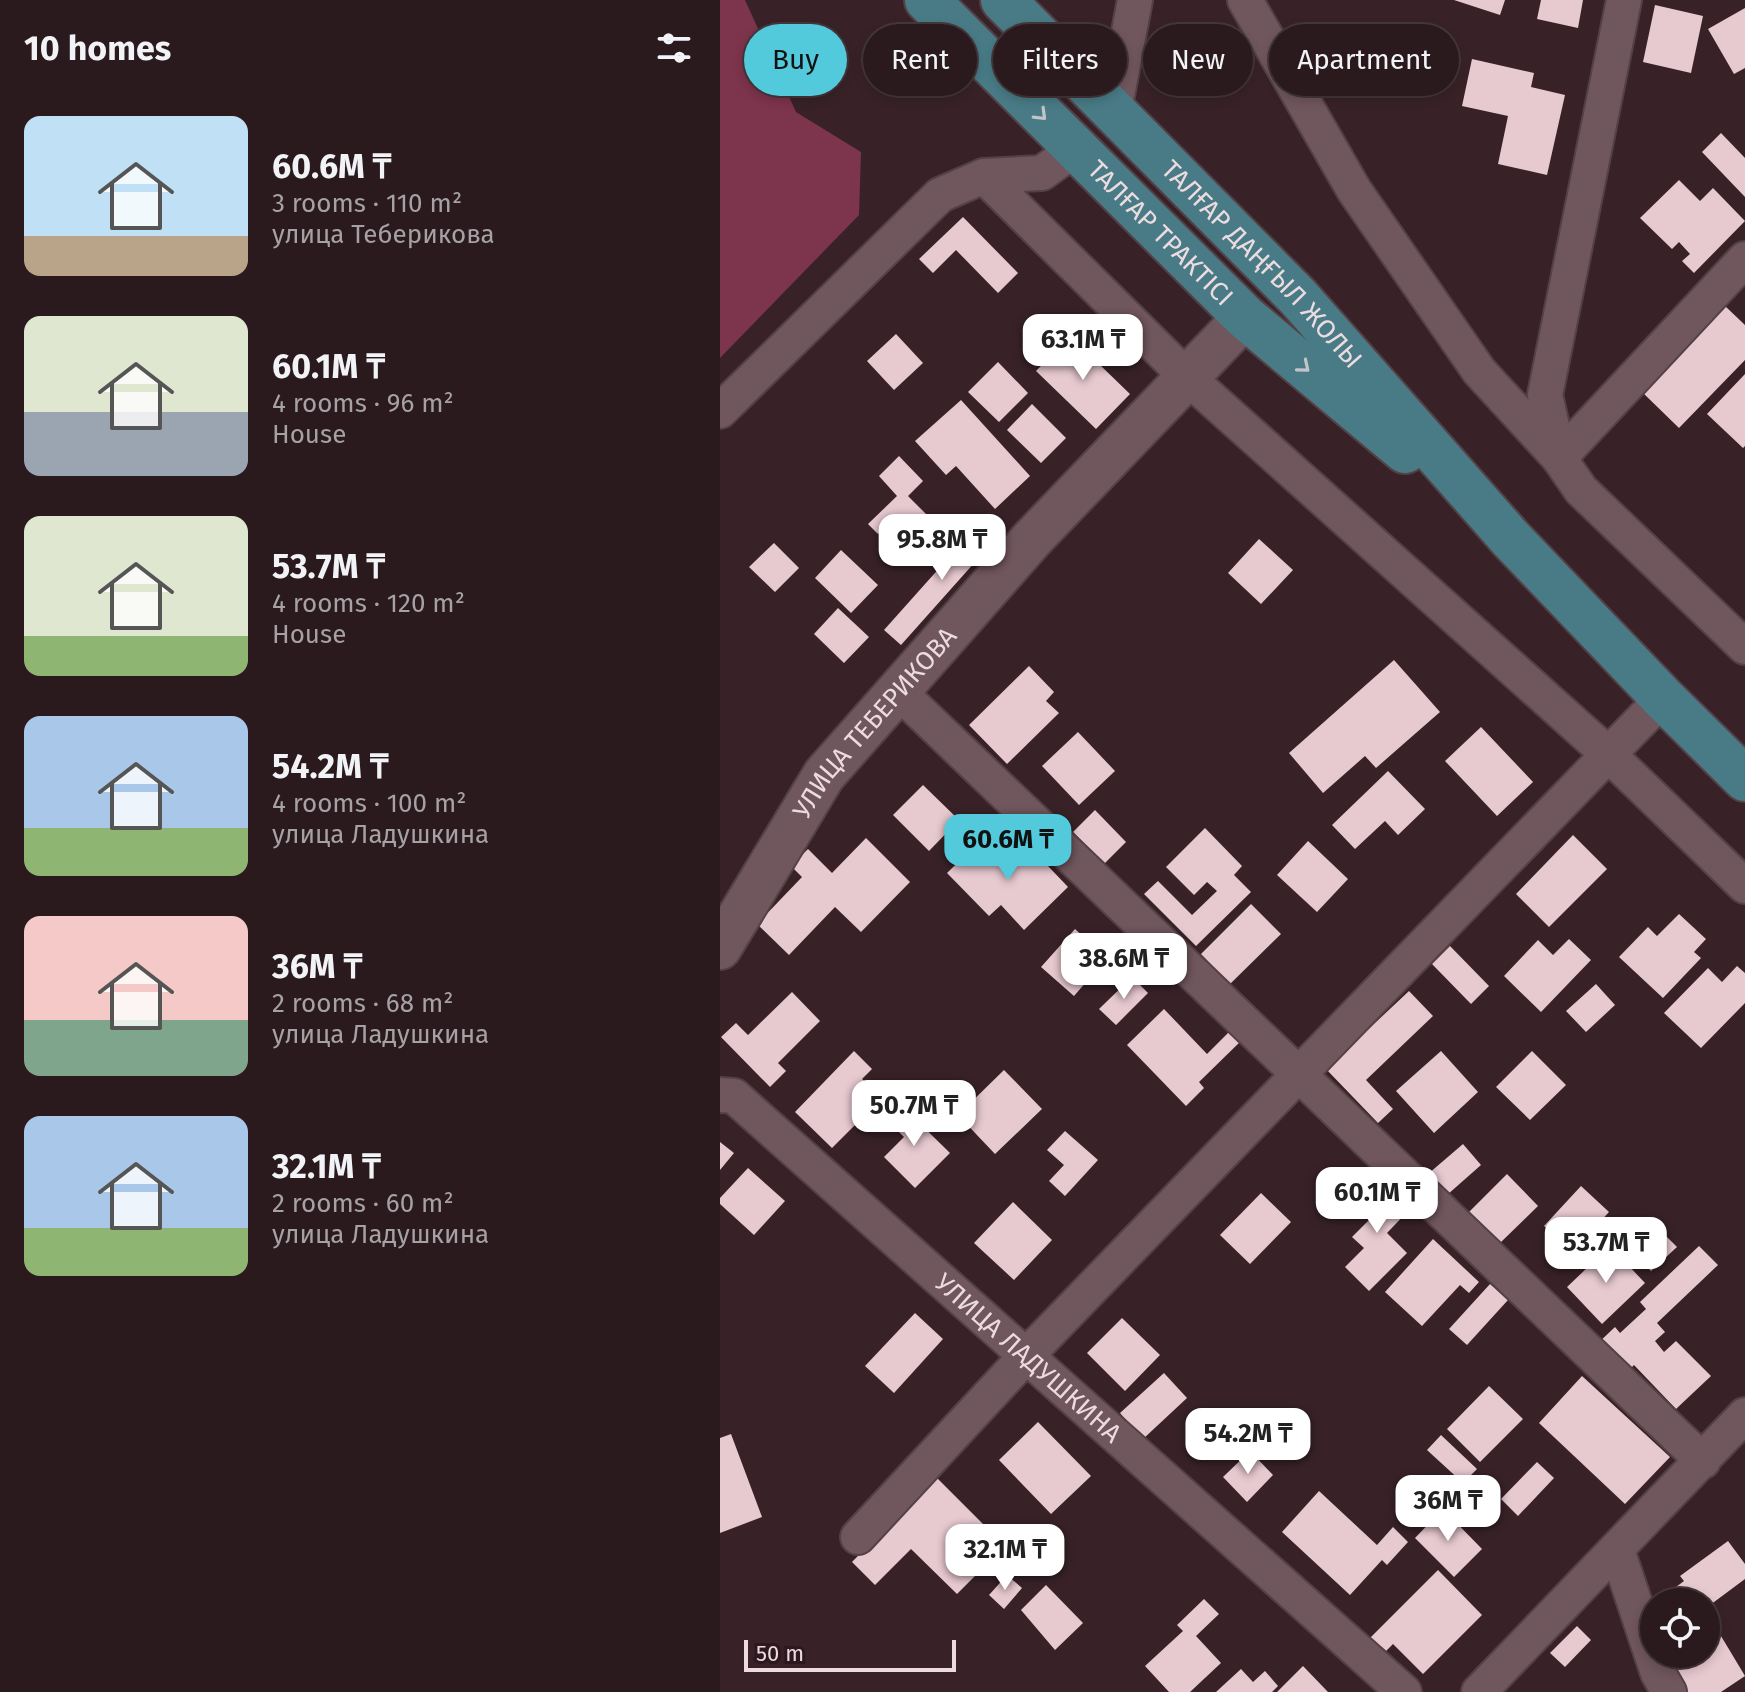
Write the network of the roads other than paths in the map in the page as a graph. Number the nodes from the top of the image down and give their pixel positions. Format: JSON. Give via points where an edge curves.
{"nodes":[{"id":1,"x":927,"y":0,"type":"edge"},
{"id":2,"x":1003,"y":0,"type":"edge"},
{"id":3,"x":1135,"y":0,"type":"edge"},
{"id":4,"x":1245,"y":0,"type":"edge"},
{"id":5,"x":1624,"y":0,"type":"edge"},
{"id":6,"x":1114,"y":111,"type":"junction"},
{"id":7,"x":1075,"y":149,"type":"junction"},
{"id":8,"x":984,"y":176,"type":"junction"},
{"id":9,"x":1745,"y":259,"type":"edge"},
{"id":10,"x":1245,"y":317,"type":"junction"},
{"id":11,"x":1187,"y":377,"type":"junction"},
{"id":12,"x":720,"y":411,"type":"edge"},
{"id":13,"x":1559,"y":458,"type":"junction"},
{"id":14,"x":1510,"y":538,"type":"junction"},
{"id":15,"x":1745,"y":647,"type":"edge"},
{"id":16,"x":898,"y":691,"type":"junction"},
{"id":17,"x":1663,"y":698,"type":"junction"},
{"id":18,"x":1608,"y":754,"type":"junction"},
{"id":19,"x":1745,"y":779,"type":"edge"},
{"id":20,"x":1745,"y":886,"type":"edge"},
{"id":21,"x":720,"y":948,"type":"edge"},
{"id":22,"x":1300,"y":1073,"type":"junction"},
{"id":23,"x":720,"y":1095,"type":"edge"},
{"id":24,"x":1026,"y":1356,"type":"junction"},
{"id":25,"x":1745,"y":1415,"type":"edge"},
{"id":26,"x":1703,"y":1461,"type":"junction"},
{"id":27,"x":858,"y":1537,"type":"dead end"},
{"id":28,"x":1617,"y":1550,"type":"junction"},
{"id":29,"x":1404,"y":1692,"type":"edge"},
{"id":30,"x":1479,"y":1692,"type":"edge"},
{"id":31,"x":1669,"y":1692,"type":"edge"}],
"edges":[{"from":1,"to":7,"type":"main road","one_way":true},
{"from":2,"to":6,"type":"main road","name":"ТАЛҒАР ДАҢҒЫЛ ЖОЛЫ"},
{"from":3,"to":6,"type":"street"},
{"from":4,"to":13,"type":"street","via":[[1354,190],[1479,371]]},
{"from":5,"to":13,"type":"street","via":[[1545,395]]},
{"from":6,"to":14,"type":"main road","name":"ТАЛҒАР ДАҢҒЫЛ ЖОЛЫ","via":[[1298,297]]},
{"from":7,"to":8,"type":"street","via":[[1042,173]]},
{"from":7,"to":10,"type":"main road","name":"ТАЛҒАР ТРАКТІСІ"},
{"from":8,"to":11,"type":"street"},
{"from":8,"to":12,"type":"street","via":[[940,195]]},
{"from":9,"to":13,"type":"street"},
{"from":10,"to":11,"type":"street","name":"УЛИЦА ТЕБЕРИКОВА"},
{"from":10,"to":14,"type":"main road","name":"ТАЛҒАР ДАҢҒЫЛ ЖОЛЫ","one_way":true},
{"from":11,"to":16,"type":"street","name":"УЛИЦА ТЕБЕРИКОВА","via":[[1032,539]]},
{"from":11,"to":18,"type":"street"},
{"from":13,"to":15,"type":"street","via":[[1581,490]]},
{"from":14,"to":17,"type":"main road","name":"ТАЛҒАР ДАҢҒЫЛ ЖОЛЫ"},
{"from":16,"to":21,"type":"street","name":"УЛИЦА ТЕБЕРИКОВА","via":[[824,775]]},
{"from":16,"to":22,"type":"street"},
{"from":17,"to":18,"type":"street"},
{"from":17,"to":19,"type":"main road","name":"ТАЛҒАР ДАҢҒЫЛ ЖОЛЫ"},
{"from":18,"to":20,"type":"street"},
{"from":18,"to":22,"type":"street"},
{"from":22,"to":24,"type":"street"},
{"from":22,"to":26,"type":"street"},
{"from":23,"to":24,"type":"street","name":"УЛИЦА ЛАДУШКИНА","via":[[734,1096]]},
{"from":24,"to":27,"type":"street"},
{"from":24,"to":29,"type":"street","name":"УЛИЦА ЛАДУШКИНА"},
{"from":25,"to":26,"type":"street"},
{"from":26,"to":28,"type":"street"},
{"from":28,"to":30,"type":"street"},
{"from":28,"to":31,"type":"street"}]}
